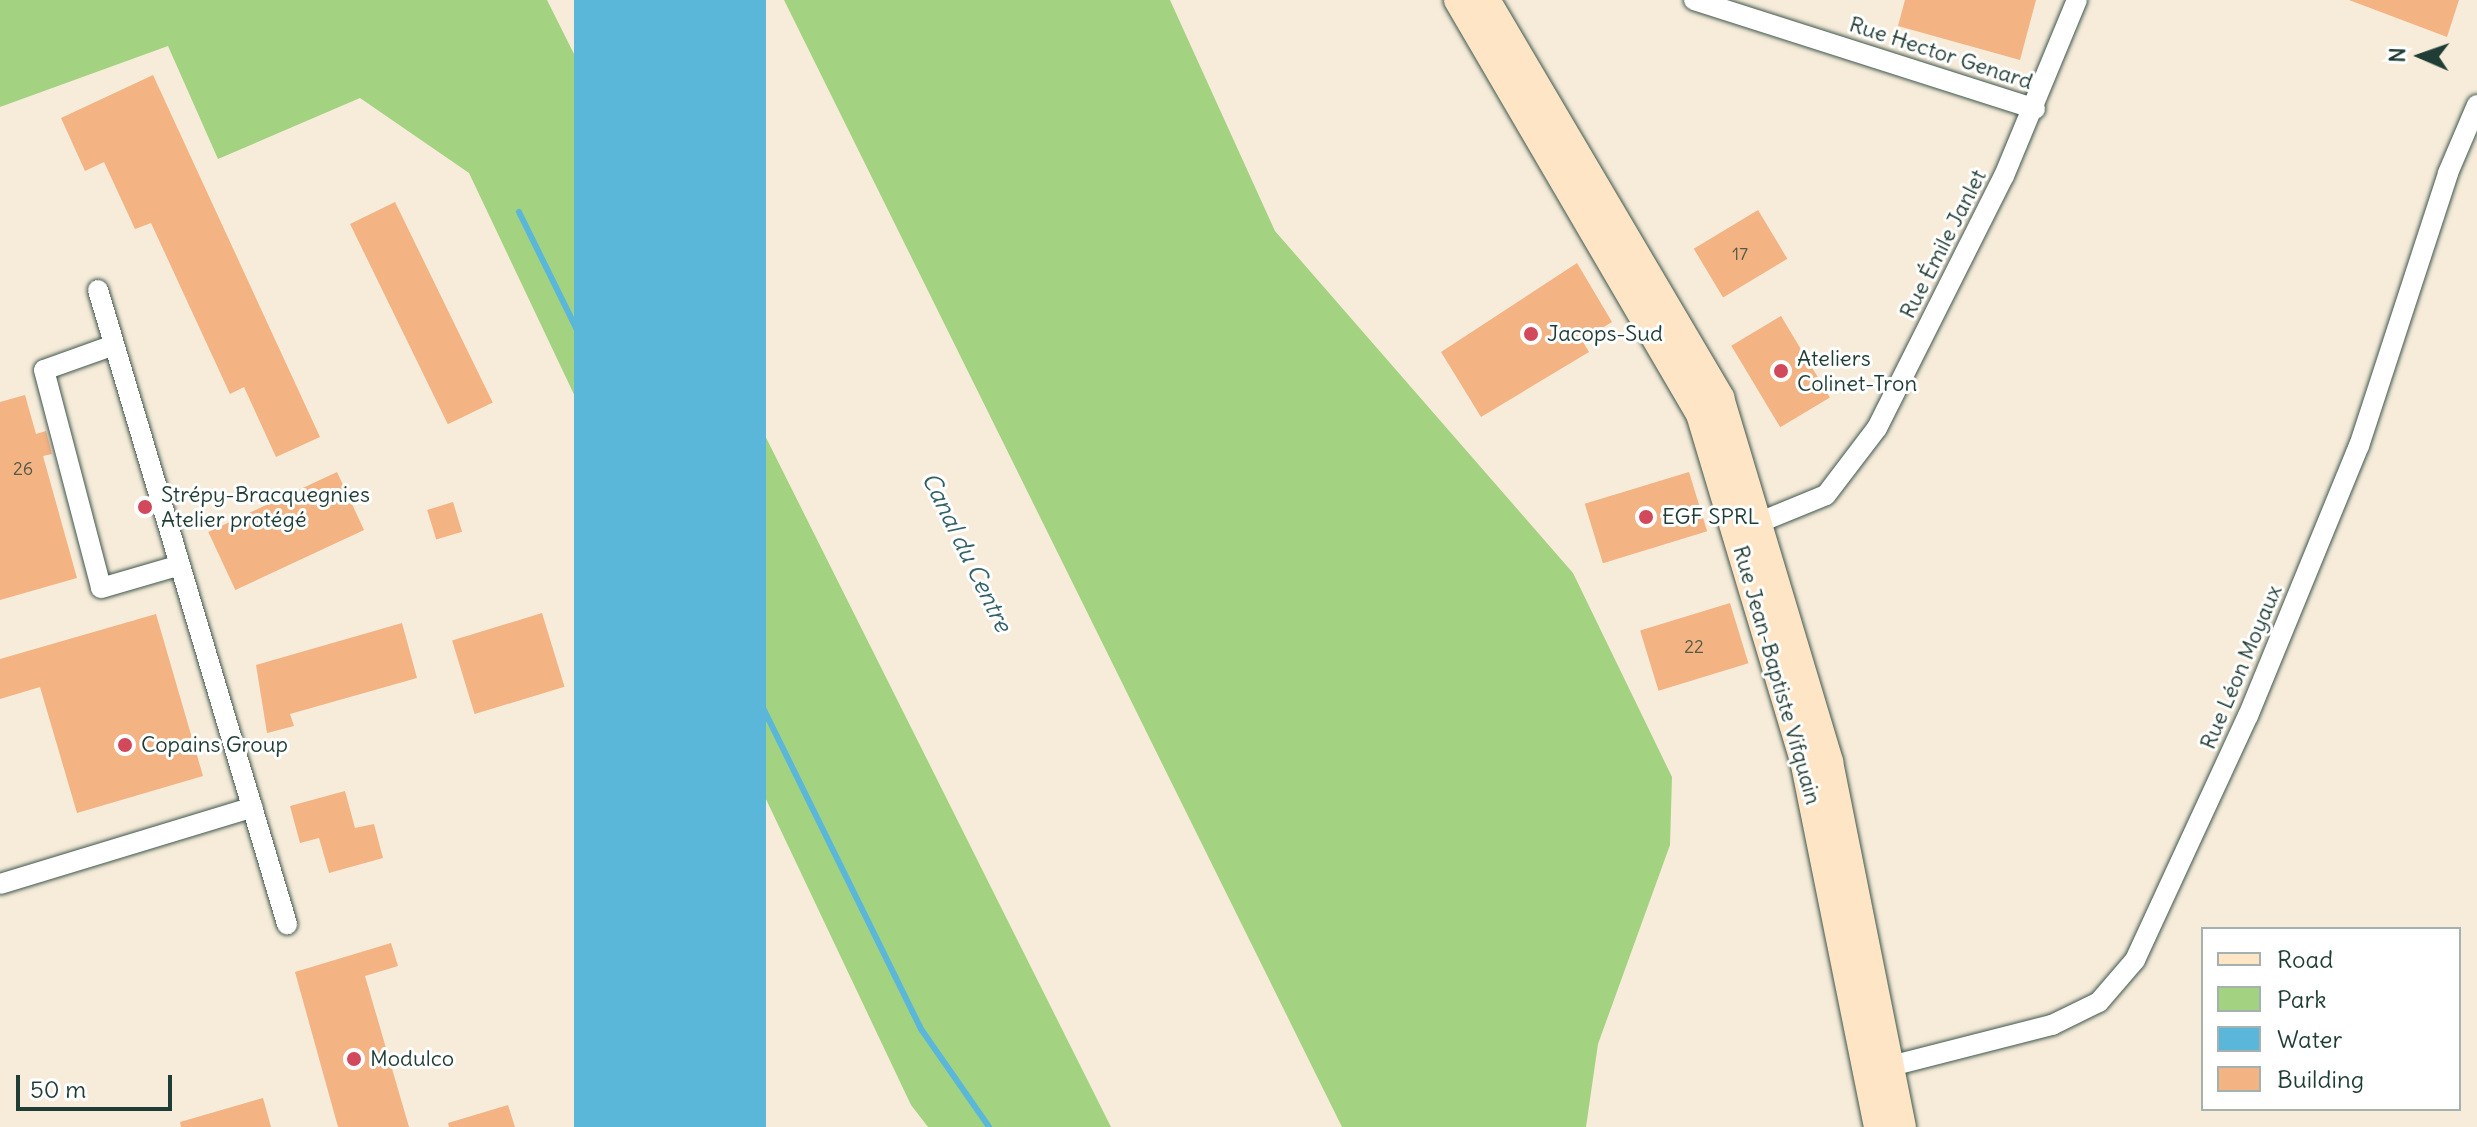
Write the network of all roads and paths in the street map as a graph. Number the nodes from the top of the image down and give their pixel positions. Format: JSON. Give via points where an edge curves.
{"nodes":[{"id":1,"x":1694,"y":0,"type":"edge"},
{"id":2,"x":2077,"y":0,"type":"edge"},
{"id":3,"x":1471,"y":2,"type":"edge"},
{"id":4,"x":2477,"y":105,"type":"edge"},
{"id":5,"x":2035,"y":109,"type":"junction"},
{"id":6,"x":98,"y":290,"type":"dead end"},
{"id":7,"x":114,"y":345,"type":"junction"},
{"id":8,"x":1748,"y":527,"type":"junction"},
{"id":9,"x":180,"y":565,"type":"junction"},
{"id":10,"x":253,"y":807,"type":"junction"},
{"id":11,"x":0,"y":884,"type":"edge"},
{"id":12,"x":287,"y":924,"type":"dead end"},
{"id":13,"x":1879,"y":1069,"type":"junction"},
{"id":14,"x":1878,"y":1127,"type":"edge"},
{"id":15,"x":1902,"y":1127,"type":"edge"}],
"edges":[{"from":1,"to":5,"type":"street","name":"Rue Hector Genard"},
{"from":2,"to":5,"type":"street","name":"Rue Émile Janlet"},
{"from":3,"to":8,"type":"street","name":"Rue Jean-Baptiste Vifquain","via":[[1711,378]]},
{"from":4,"to":13,"type":"street","name":"Rue Léon Moyaux","via":[[2448,173],[2359,446],[2248,716],[2135,960],[2077,1015]]},
{"from":5,"to":8,"type":"street","name":"Rue Émile Janlet","via":[[1877,428],[1826,495]]},
{"from":6,"to":7,"type":"street"},
{"from":7,"to":9,"type":"street"},
{"from":7,"to":9,"type":"street","via":[[44,370],[101,588]]},
{"from":8,"to":13,"type":"street","name":"Rue Jean-Baptiste Vifquain","via":[[1829,762]]},
{"from":9,"to":10,"type":"street"},
{"from":10,"to":11,"type":"street"},
{"from":10,"to":12,"type":"street"},
{"from":13,"to":14,"type":"street","name":"Rue Jean-Baptiste Vifquain"},
{"from":13,"to":15,"type":"street","name":"Rue Jean-Baptiste Vifquain"}]}
